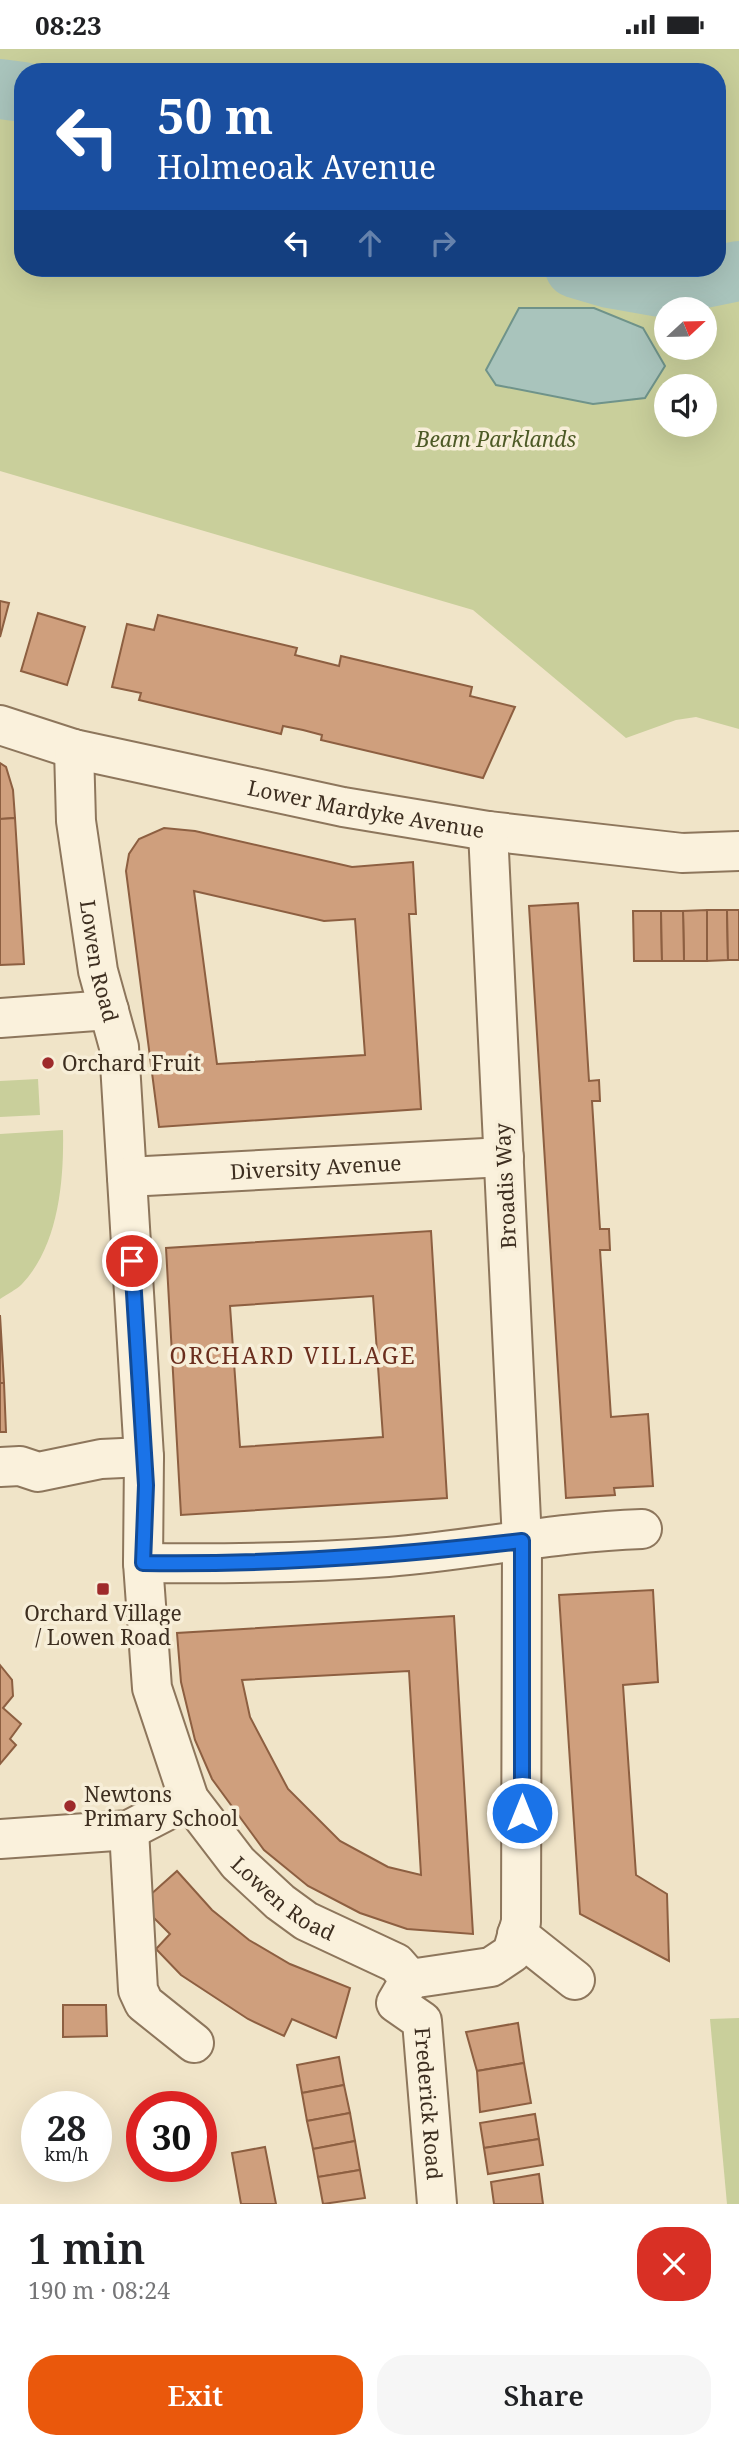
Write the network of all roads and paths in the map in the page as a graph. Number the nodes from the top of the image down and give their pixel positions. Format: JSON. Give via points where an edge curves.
{"nodes":[{"id":1,"x":0,"y":725,"type":"edge"},
{"id":2,"x":74,"y":749,"type":"junction"},
{"id":3,"x":488,"y":831,"type":"junction"},
{"id":4,"x":739,"y":851,"type":"edge"},
{"id":5,"x":109,"y":1010,"type":"junction"},
{"id":6,"x":0,"y":1018,"type":"edge"},
{"id":7,"x":504,"y":1157,"type":"junction"},
{"id":8,"x":127,"y":1177,"type":"junction"},
{"id":9,"x":144,"y":1457,"type":"junction"},
{"id":10,"x":0,"y":1467,"type":"edge"},
{"id":11,"x":642,"y":1529,"type":"dead end"},
{"id":12,"x":522,"y":1541,"type":"junction"},
{"id":13,"x":143,"y":1563,"type":"junction"},
{"id":14,"x":188,"y":1799,"type":"junction"},
{"id":15,"x":129,"y":1830,"type":"junction"},
{"id":16,"x":0,"y":1839,"type":"edge"},
{"id":17,"x":517,"y":1934,"type":"junction"},
{"id":18,"x":410,"y":1979,"type":"junction"},
{"id":19,"x":575,"y":1980,"type":"dead end"},
{"id":20,"x":194,"y":2043,"type":"dead end"},
{"id":21,"x":437,"y":2204,"type":"edge"}],
"edges":[{"from":1,"to":2,"type":"street","name":"Lower Mardyke Avenue"},
{"from":2,"to":3,"type":"street","name":"Lower Mardyke Avenue","via":[[343,807]]},
{"from":2,"to":5,"type":"street","name":"Lowen Road","via":[[76,821],[98,971]]},
{"from":3,"to":4,"type":"street","name":"Lower Mardyke Avenue","via":[[682,853]]},
{"from":3,"to":7,"type":"street","name":"Broadis Way"},
{"from":5,"to":6,"type":"street"},
{"from":5,"to":8,"type":"street","name":"Lowen Road","via":[[119,1047]]},
{"from":7,"to":8,"type":"street","name":"Diversity Avenue"},
{"from":7,"to":12,"type":"street","name":"Broadis Way"},
{"from":8,"to":9,"type":"street","name":"Lowen Road"},
{"from":9,"to":10,"type":"street","via":[[101,1459],[38,1472],[20,1466]]},
{"from":9,"to":13,"type":"street","name":"Lowen Road"},
{"from":11,"to":12,"type":"street","via":[[581,1531]]},
{"from":12,"to":13,"type":"street","via":[[389,1557],[255,1565]]},
{"from":12,"to":17,"type":"street","name":"Broadis Way","via":[[521,1922]]},
{"from":13,"to":14,"type":"street","name":"Lowen Road","via":[[152,1688]]},
{"from":14,"to":15,"type":"street"},
{"from":14,"to":18,"type":"street","name":"Lowen Road","via":[[238,1863],[280,1902],[330,1934],[396,1963]]},
{"from":15,"to":16,"type":"street"},
{"from":15,"to":20,"type":"street","via":[[138,1990],[144,2003]]},
{"from":17,"to":18,"type":"street","via":[[512,1953],[491,1966]]},
{"from":17,"to":19,"type":"street"},
{"from":18,"to":21,"type":"street","name":"Frederick Road","via":[[396,2003],[422,2021]]}]}
